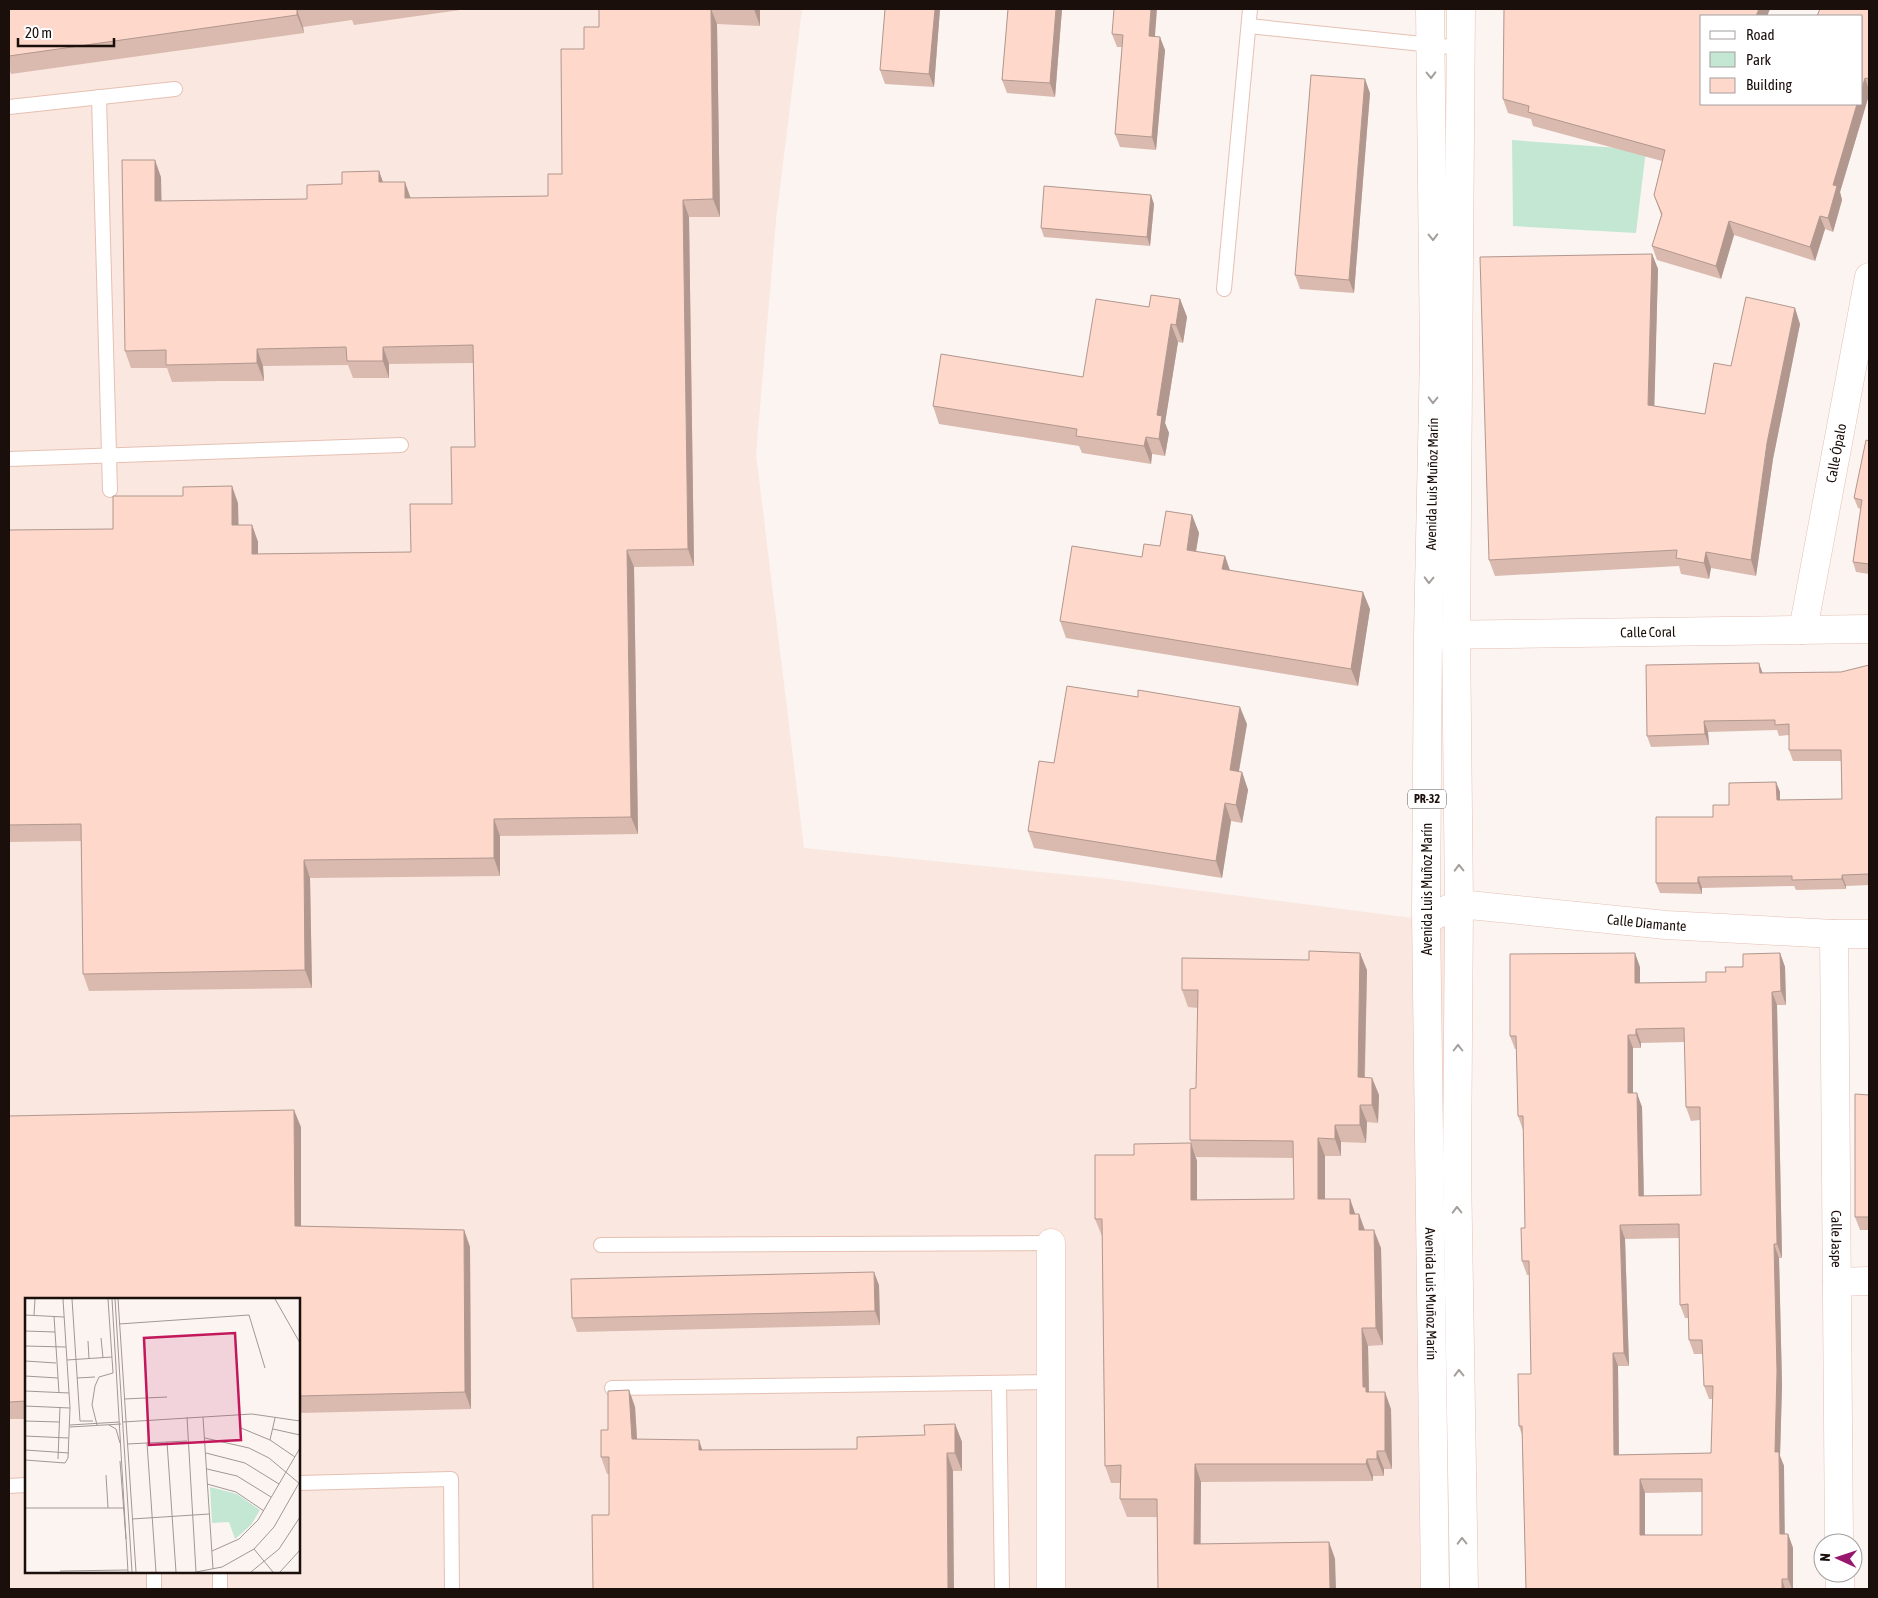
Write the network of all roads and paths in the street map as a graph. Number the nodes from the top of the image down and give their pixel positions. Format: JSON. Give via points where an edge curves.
{"nodes":[{"id":1,"x":1250,"y":9,"type":"edge"},
{"id":2,"x":1430,"y":9,"type":"edge"},
{"id":3,"x":1461,"y":9,"type":"edge"},
{"id":4,"x":1249,"y":26,"type":"junction"},
{"id":5,"x":1430,"y":44,"type":"junction"},
{"id":6,"x":1461,"y":48,"type":"junction"},
{"id":7,"x":175,"y":88,"type":"dead end"},
{"id":8,"x":99,"y":97,"type":"junction"},
{"id":9,"x":9,"y":107,"type":"edge"},
{"id":10,"x":1869,"y":277,"type":"edge"},
{"id":11,"x":1224,"y":289,"type":"dead end"},
{"id":12,"x":401,"y":445,"type":"dead end"},
{"id":13,"x":109,"y":455,"type":"junction"},
{"id":14,"x":9,"y":459,"type":"edge"},
{"id":15,"x":110,"y":490,"type":"dead end"},
{"id":16,"x":1869,"y":629,"type":"edge"},
{"id":17,"x":1803,"y":630,"type":"junction"},
{"id":18,"x":1456,"y":633,"type":"junction"},
{"id":19,"x":1428,"y":635,"type":"junction"},
{"id":20,"x":1459,"y":904,"type":"junction"},
{"id":21,"x":1427,"y":919,"type":"junction"},
{"id":22,"x":1834,"y":934,"type":"junction"},
{"id":23,"x":1869,"y":934,"type":"edge"},
{"id":24,"x":1051,"y":1243,"type":"joint"},
{"id":25,"x":601,"y":1245,"type":"dead end"},
{"id":26,"x":1837,"y":1282,"type":"junction"},
{"id":27,"x":1869,"y":1282,"type":"edge"},
{"id":28,"x":1052,"y":1382,"type":"junction"},
{"id":29,"x":999,"y":1383,"type":"junction"},
{"id":30,"x":612,"y":1388,"type":"dead end"},
{"id":31,"x":300,"y":1483,"type":"edge"},
{"id":32,"x":9,"y":1486,"type":"edge"},
{"id":33,"x":25,"y":1486,"type":"edge"},
{"id":34,"x":1840,"y":1533,"type":"edge"},
{"id":35,"x":154,"y":1573,"type":"edge"},
{"id":36,"x":220,"y":1573,"type":"edge"},
{"id":37,"x":154,"y":1589,"type":"edge"},
{"id":38,"x":220,"y":1589,"type":"edge"},
{"id":39,"x":452,"y":1589,"type":"edge"},
{"id":40,"x":1002,"y":1589,"type":"edge"},
{"id":41,"x":1052,"y":1589,"type":"edge"},
{"id":42,"x":1435,"y":1589,"type":"edge"},
{"id":43,"x":1464,"y":1589,"type":"edge"}],
"edges":[{"from":1,"to":4,"type":"lane"},
{"from":2,"to":5,"type":"main road","name":"Avenida Luis Muñoz Marín","number":"PR-32"},
{"from":3,"to":6,"type":"main road","name":"Avenida Luis Muñoz Marín","number":"PR-32"},
{"from":4,"to":5,"type":"lane"},
{"from":4,"to":11,"type":"lane"},
{"from":5,"to":6,"type":"lane"},
{"from":5,"to":19,"type":"main road","name":"Avenida Luis Muñoz Marín","number":"PR-32","one_way":true,"via":[[1434,355]]},
{"from":6,"to":18,"type":"main road","name":"Avenida Luis Muñoz Marín","number":"PR-32"},
{"from":7,"to":8,"type":"lane"},
{"from":8,"to":9,"type":"lane"},
{"from":8,"to":13,"type":"lane"},
{"from":10,"to":17,"type":"main road","name":"Calle Ópalo"},
{"from":12,"to":13,"type":"lane"},
{"from":13,"to":14,"type":"lane"},
{"from":13,"to":15,"type":"lane"},
{"from":16,"to":17,"type":"main road","name":"Calle Coral"},
{"from":17,"to":18,"type":"main road","name":"Calle Coral"},
{"from":18,"to":19,"type":"main road","name":"Calle Coral"},
{"from":20,"to":18,"type":"main road","name":"Avenida Luis Muñoz Marín","number":"PR-32","one_way":true},
{"from":19,"to":21,"type":"main road","name":"Avenida Luis Muñoz Marín","number":"PR-32"},
{"from":20,"to":21,"type":"main road"},
{"from":20,"to":22,"type":"main road","name":"Calle Diamante","via":[[1666,925]]},
{"from":43,"to":20,"type":"main road","name":"Avenida Luis Muñoz Marín","number":"PR-32","one_way":true,"via":[[1457,1170]]},
{"from":21,"to":42,"type":"main road","name":"Avenida Luis Muñoz Marín","number":"PR-32"},
{"from":22,"to":23,"type":"main road","name":"Calle Diamante"},
{"from":22,"to":26,"type":"main road","name":"Calle Jaspe"},
{"from":24,"to":25,"type":"lane"},
{"from":24,"to":28,"type":"main road"},
{"from":26,"to":27,"type":"main road"},
{"from":26,"to":34,"type":"main road","name":"Calle Jaspe"},
{"from":28,"to":29,"type":"lane"},
{"from":28,"to":41,"type":"main road"},
{"from":29,"to":30,"type":"lane"},
{"from":29,"to":40,"type":"lane"},
{"from":31,"to":39,"type":"lane","via":[[451,1479]]},
{"from":32,"to":33,"type":"lane"},
{"from":35,"to":37,"type":"lane"},
{"from":36,"to":38,"type":"lane"}]}
